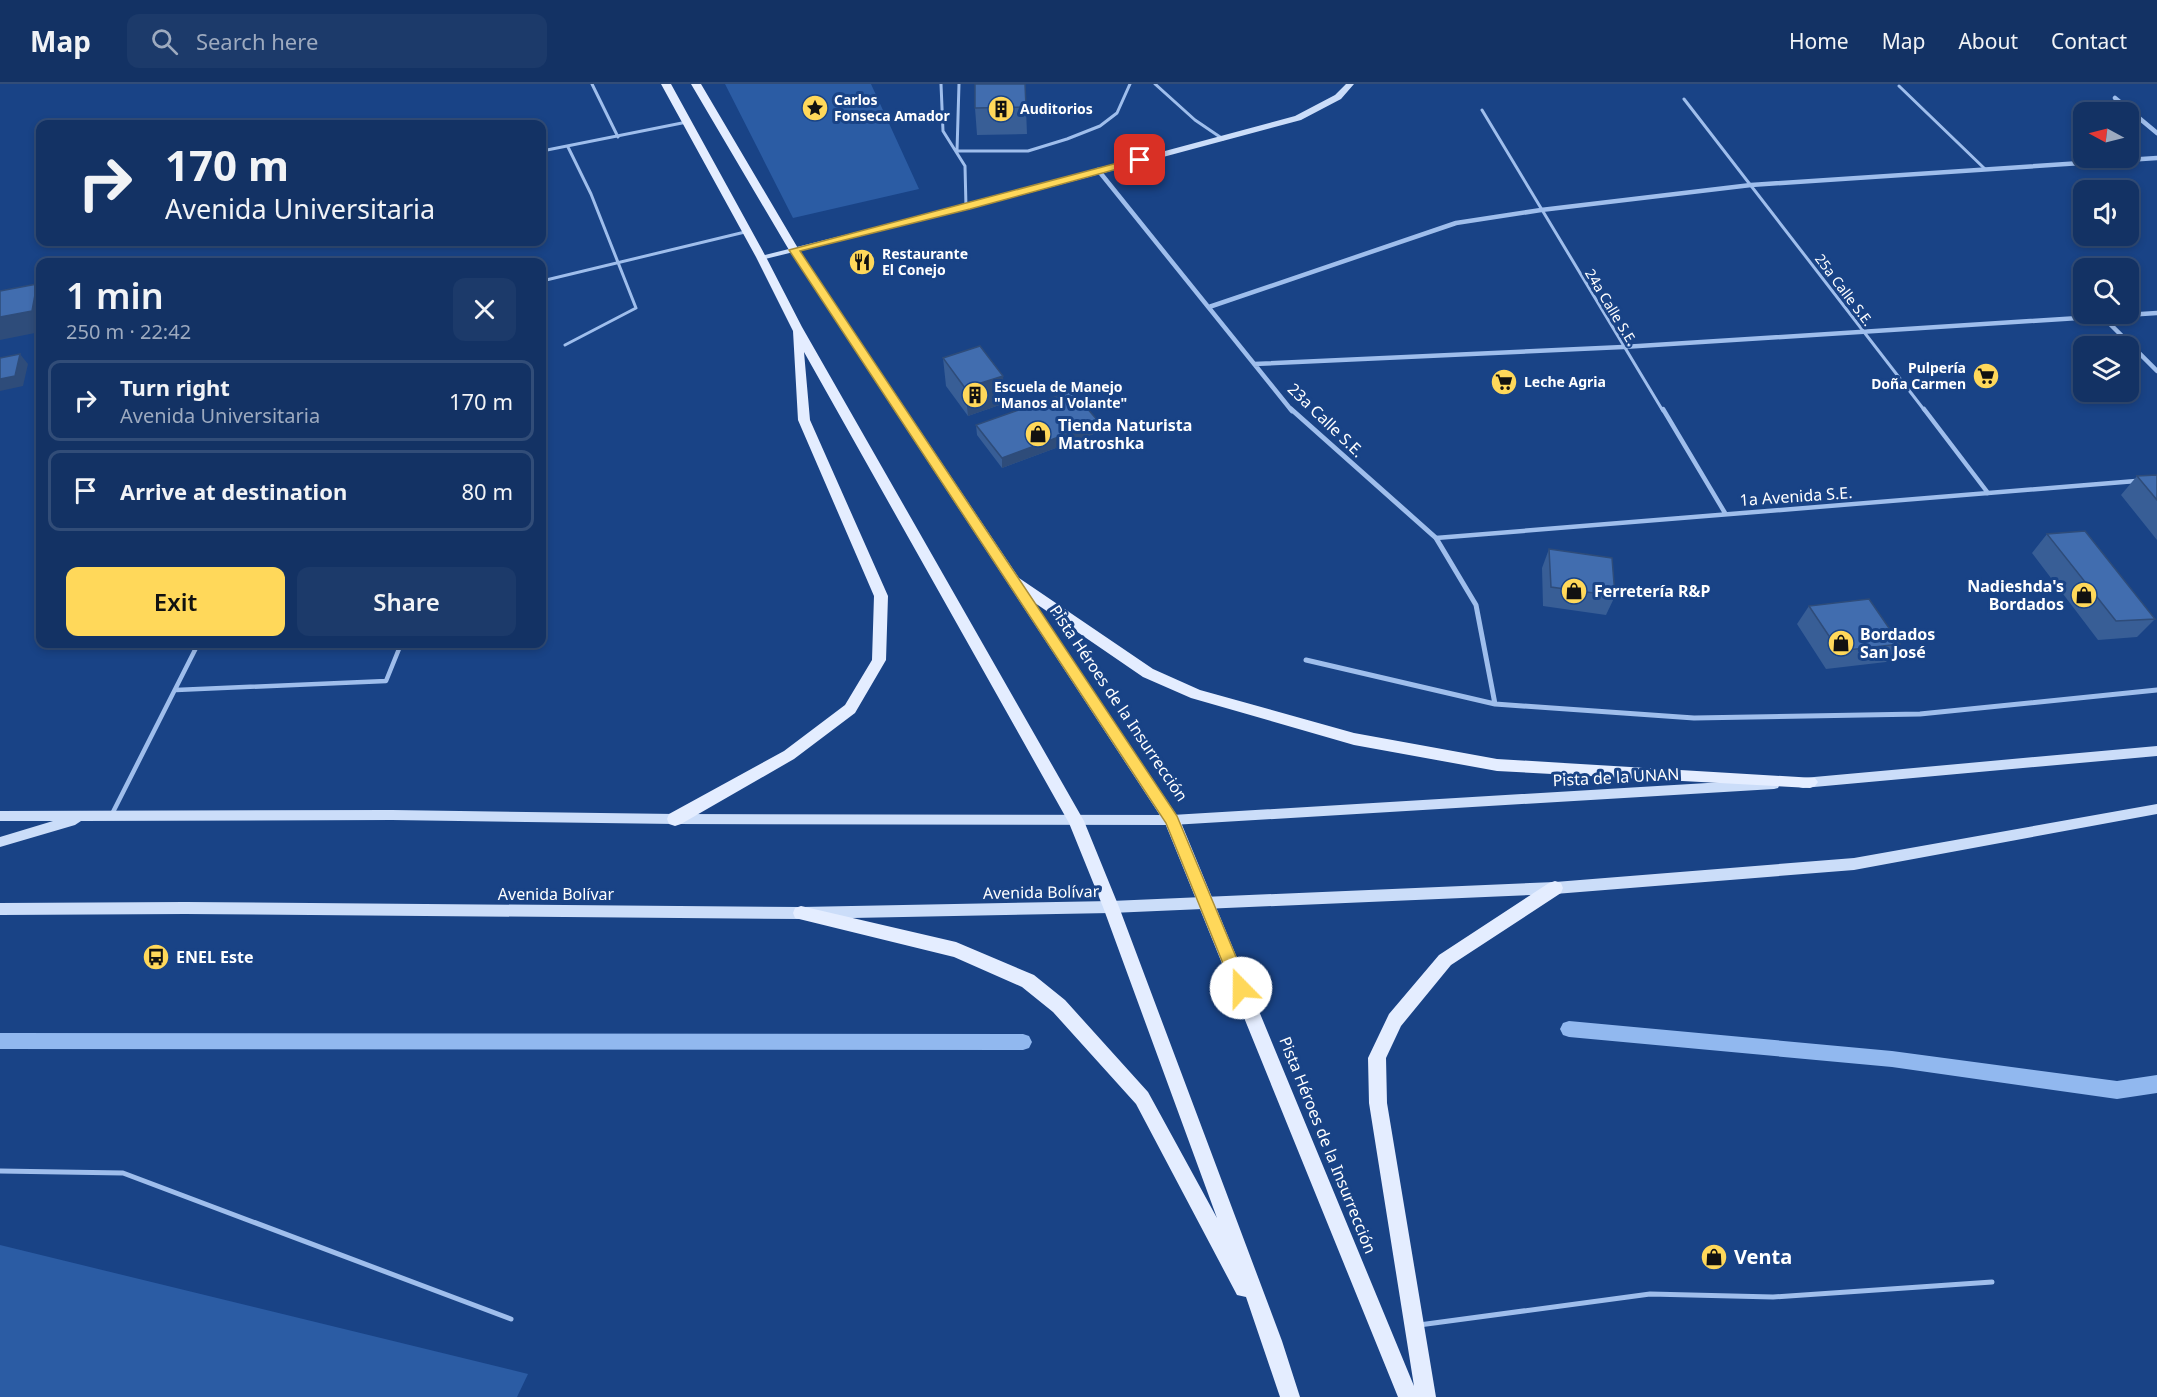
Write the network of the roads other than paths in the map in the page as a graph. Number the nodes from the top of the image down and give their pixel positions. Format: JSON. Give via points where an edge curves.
{"nodes":[{"id":1,"x":592,"y":84,"type":"edge"},
{"id":2,"x":666,"y":84,"type":"edge"},
{"id":3,"x":696,"y":84,"type":"edge"},
{"id":4,"x":941,"y":84,"type":"edge"},
{"id":5,"x":959,"y":84,"type":"edge"},
{"id":6,"x":1130,"y":84,"type":"edge"},
{"id":7,"x":1155,"y":84,"type":"edge"},
{"id":8,"x":1350,"y":84,"type":"edge"},
{"id":9,"x":1899,"y":86,"type":"dead end"},
{"id":10,"x":2115,"y":98,"type":"dead end"},
{"id":11,"x":1684,"y":99,"type":"dead end"},
{"id":12,"x":1482,"y":111,"type":"dead end"},
{"id":13,"x":687,"y":122,"type":"junction"},
{"id":14,"x":2157,"y":133,"type":"edge"},
{"id":15,"x":618,"y":137,"type":"junction"},
{"id":16,"x":1224,"y":140,"type":"junction"},
{"id":17,"x":568,"y":147,"type":"junction"},
{"id":18,"x":546,"y":150,"type":"edge"},
{"id":19,"x":957,"y":151,"type":"junction"},
{"id":20,"x":2157,"y":158,"type":"edge"},
{"id":21,"x":1985,"y":169,"type":"junction"},
{"id":22,"x":1098,"y":170,"type":"junction"},
{"id":23,"x":1751,"y":185,"type":"junction"},
{"id":24,"x":966,"y":207,"type":"junction"},
{"id":25,"x":1541,"y":210,"type":"junction"},
{"id":26,"x":745,"y":232,"type":"junction"},
{"id":27,"x":794,"y":250,"type":"junction"},
{"id":28,"x":761,"y":258,"type":"junction"},
{"id":29,"x":617,"y":263,"type":"junction"},
{"id":30,"x":546,"y":280,"type":"edge"},
{"id":31,"x":1209,"y":307,"type":"junction"},
{"id":32,"x":2157,"y":313,"type":"edge"},
{"id":33,"x":2139,"y":314,"type":"edge"},
{"id":34,"x":2073,"y":319,"type":"edge"},
{"id":35,"x":2110,"y":324,"type":"edge"},
{"id":36,"x":796,"y":327,"type":"junction"},
{"id":37,"x":1864,"y":333,"type":"junction"},
{"id":38,"x":565,"y":345,"type":"dead end"},
{"id":39,"x":1623,"y":347,"type":"junction"},
{"id":40,"x":1254,"y":364,"type":"junction"},
{"id":41,"x":2157,"y":371,"type":"edge"},
{"id":42,"x":2146,"y":481,"type":"edge"},
{"id":43,"x":1988,"y":493,"type":"junction"},
{"id":44,"x":1725,"y":513,"type":"junction"},
{"id":45,"x":1436,"y":538,"type":"junction"},
{"id":46,"x":1010,"y":577,"type":"junction"},
{"id":47,"x":196,"y":648,"type":"edge"},
{"id":48,"x":399,"y":648,"type":"edge"},
{"id":49,"x":1306,"y":660,"type":"dead end"},
{"id":50,"x":176,"y":690,"type":"junction"},
{"id":51,"x":2157,"y":690,"type":"edge"},
{"id":52,"x":1495,"y":704,"type":"junction"},
{"id":53,"x":2157,"y":751,"type":"edge"},
{"id":54,"x":1810,"y":782,"type":"junction"},
{"id":55,"x":2157,"y":809,"type":"edge"},
{"id":56,"x":112,"y":814,"type":"junction"},
{"id":57,"x":91,"y":815,"type":"junction"},
{"id":58,"x":0,"y":816,"type":"edge"},
{"id":59,"x":675,"y":819,"type":"junction"},
{"id":60,"x":1172,"y":820,"type":"junction"},
{"id":61,"x":1076,"y":821,"type":"junction"},
{"id":62,"x":0,"y":842,"type":"edge"},
{"id":63,"x":1555,"y":888,"type":"junction"},
{"id":64,"x":1206,"y":902,"type":"junction"},
{"id":65,"x":1111,"y":907,"type":"junction"},
{"id":66,"x":0,"y":909,"type":"edge"},
{"id":67,"x":801,"y":913,"type":"junction"},
{"id":68,"x":0,"y":1172,"type":"edge"},
{"id":69,"x":1992,"y":1282,"type":"dead end"},
{"id":70,"x":511,"y":1319,"type":"dead end"},
{"id":71,"x":1416,"y":1326,"type":"junction"},
{"id":72,"x":1272,"y":1341,"type":"junction"},
{"id":73,"x":1290,"y":1397,"type":"edge"},
{"id":74,"x":1408,"y":1397,"type":"edge"},
{"id":75,"x":1426,"y":1397,"type":"edge"}],
"edges":[{"from":1,"to":15,"type":"lane"},
{"from":2,"to":13,"type":"main road"},
{"from":3,"to":27,"type":"main road","name":"Pista Héroes de la Insurrección"},
{"from":4,"to":19,"type":"lane","via":[[943,131]]},
{"from":5,"to":19,"type":"lane"},
{"from":6,"to":19,"type":"lane","via":[[1117,113],[1100,126],[1067,139],[1028,151]]},
{"from":7,"to":16,"type":"lane"},
{"from":8,"to":16,"type":"main road","via":[[1338,97],[1298,118]]},
{"from":9,"to":21,"type":"lane"},
{"from":10,"to":14,"type":"street"},
{"from":11,"to":23,"type":"lane","name":"25a Calle S.E."},
{"from":12,"to":25,"type":"lane","name":"24a Calle S.E."},
{"from":13,"to":15,"type":"lane"},
{"from":13,"to":26,"type":"main road"},
{"from":15,"to":17,"type":"lane"},
{"from":16,"to":22,"type":"main road"},
{"from":17,"to":18,"type":"lane"},
{"from":17,"to":29,"type":"lane"},
{"from":19,"to":24,"type":"lane","via":[[965,166]]},
{"from":20,"to":21,"type":"street"},
{"from":21,"to":23,"type":"street"},
{"from":22,"to":24,"type":"main road"},
{"from":22,"to":31,"type":"street","name":"23a Calle S.E."},
{"from":23,"to":25,"type":"street"},
{"from":23,"to":37,"type":"lane","name":"25a Calle S.E."},
{"from":24,"to":27,"type":"main road"},
{"from":25,"to":31,"type":"street","via":[[1456,223]]},
{"from":25,"to":39,"type":"lane","name":"24a Calle S.E."},
{"from":26,"to":28,"type":"main road"},
{"from":26,"to":29,"type":"lane"},
{"from":27,"to":28,"type":"main road"},
{"from":27,"to":46,"type":"main road","name":"Pista Héroes de la Insurrección"},
{"from":28,"to":36,"type":"main road"},
{"from":29,"to":30,"type":"lane"},
{"from":29,"to":38,"type":"lane","via":[[636,308]]},
{"from":31,"to":40,"type":"street","name":"23a Calle S.E."},
{"from":32,"to":33,"type":"street"},
{"from":34,"to":37,"type":"street"},
{"from":35,"to":41,"type":"street"},
{"from":36,"to":59,"type":"main road","via":[[804,420],[881,596],[879,660],[850,709],[789,755]]},
{"from":36,"to":61,"type":"main road"},
{"from":37,"to":39,"type":"street"},
{"from":37,"to":43,"type":"lane","name":"25a Calle S.E."},
{"from":39,"to":40,"type":"street"},
{"from":39,"to":44,"type":"lane","name":"24a Calle S.E."},
{"from":40,"to":45,"type":"street","name":"23a Calle S.E.","via":[[1291,410]]},
{"from":42,"to":43,"type":"lane","name":"1a Avenida S.E."},
{"from":43,"to":44,"type":"lane","name":"1a Avenida S.E."},
{"from":44,"to":45,"type":"lane","name":"1a Avenida S.E."},
{"from":45,"to":52,"type":"street","name":"23a Calle S.E.","via":[[1476,605]]},
{"from":46,"to":54,"type":"main road","via":[[1148,673],[1196,694],[1354,739],[1497,765]]},
{"from":46,"to":60,"type":"main road","name":"Pista Héroes de la Insurrección"},
{"from":47,"to":50,"type":"lane"},
{"from":48,"to":50,"type":"lane","via":[[386,681]]},
{"from":49,"to":52,"type":"street"},
{"from":50,"to":56,"type":"lane"},
{"from":51,"to":52,"type":"street","via":[[1920,714],[1694,718]]},
{"from":53,"to":54,"type":"main road","name":"Pista de la UNAN"},
{"from":54,"to":60,"type":"main road","name":"Pista de la UNAN"},
{"from":55,"to":63,"type":"main road","via":[[1854,864]]},
{"from":56,"to":57,"type":"main road"},
{"from":56,"to":59,"type":"main road"},
{"from":57,"to":58,"type":"main road"},
{"from":57,"to":62,"type":"main road"},
{"from":59,"to":61,"type":"main road"},
{"from":60,"to":61,"type":"main road","name":"Pista de la UNAN"},
{"from":60,"to":64,"type":"main road","name":"Pista Héroes de la Insurrección"},
{"from":61,"to":65,"type":"main road"},
{"from":63,"to":64,"type":"main road"},
{"from":63,"to":71,"type":"main road","via":[[1445,960],[1395,1020],[1377,1058],[1378,1103]]},
{"from":64,"to":65,"type":"main road"},
{"from":64,"to":74,"type":"main road","name":"Pista Héroes de la Insurrección"},
{"from":65,"to":67,"type":"main road","name":"Avenida Bolívar"},
{"from":65,"to":72,"type":"main road"},
{"from":66,"to":67,"type":"main road","name":"Avenida Bolívar"},
{"from":67,"to":72,"type":"main road","via":[[956,950],[1028,981],[1059,1006],[1143,1098]]},
{"from":68,"to":70,"type":"lane","via":[[123,1173]]},
{"from":69,"to":71,"type":"lane","via":[[1773,1297],[1650,1294]]},
{"from":71,"to":75,"type":"main road"},
{"from":72,"to":73,"type":"main road"}]}
